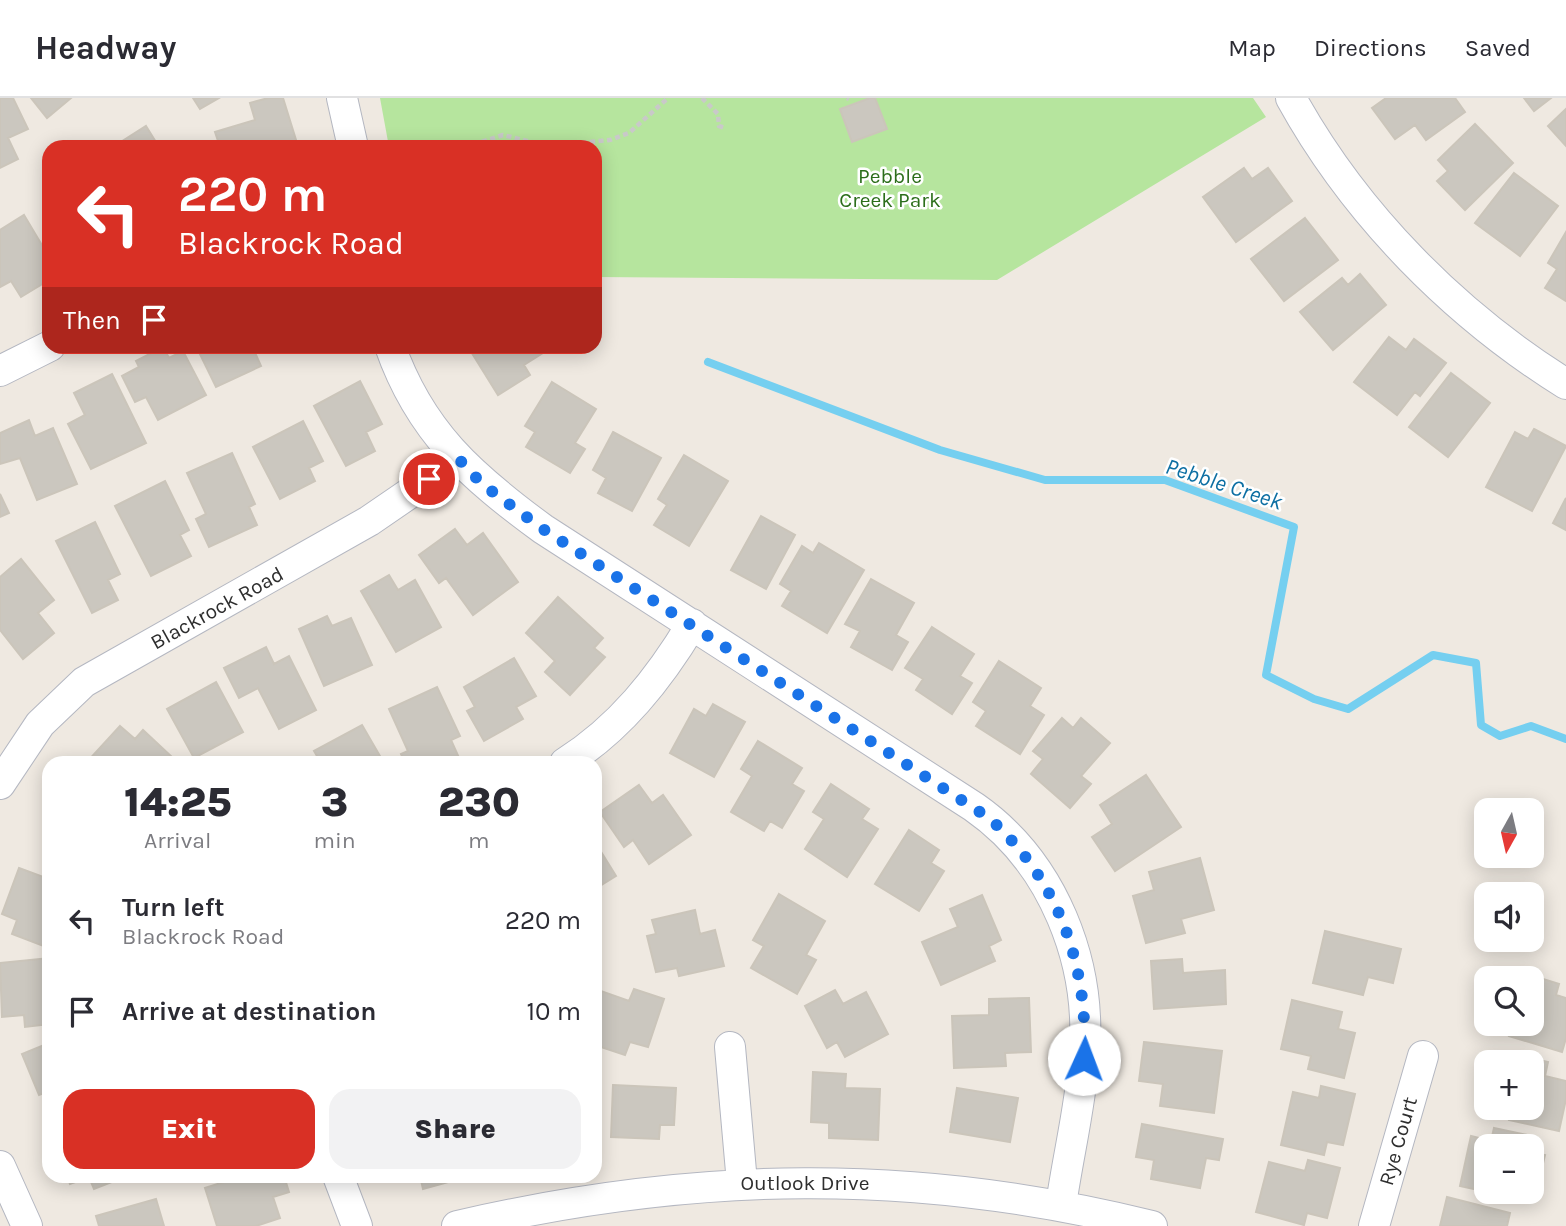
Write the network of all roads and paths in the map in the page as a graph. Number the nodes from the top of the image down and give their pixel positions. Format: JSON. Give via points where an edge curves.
{"nodes":[{"id":1,"x":342,"y":98,"type":"edge"},
{"id":2,"x":668,"y":98,"type":"edge"},
{"id":3,"x":702,"y":98,"type":"edge"},
{"id":4,"x":1291,"y":98,"type":"edge"},
{"id":5,"x":725,"y":128,"type":"dead end"},
{"id":6,"x":351,"y":140,"type":"edge"},
{"id":7,"x":488,"y":140,"type":"edge"},
{"id":8,"x":523,"y":140,"type":"edge"},
{"id":9,"x":602,"y":141,"type":"edge"},
{"id":10,"x":42,"y":350,"type":"edge"},
{"id":11,"x":393,"y":354,"type":"edge"},
{"id":12,"x":0,"y":371,"type":"edge"},
{"id":13,"x":1566,"y":384,"type":"edge"},
{"id":14,"x":456,"y":456,"type":"junction"},
{"id":15,"x":692,"y":624,"type":"junction"},
{"id":16,"x":574,"y":756,"type":"edge"},
{"id":17,"x":0,"y":784,"type":"edge"},
{"id":18,"x":730,"y":1047,"type":"dead end"},
{"id":19,"x":1423,"y":1056,"type":"dead end"},
{"id":20,"x":0,"y":1166,"type":"edge"},
{"id":21,"x":341,"y":1183,"type":"edge"},
{"id":22,"x":743,"y":1183,"type":"junction"},
{"id":23,"x":1061,"y":1206,"type":"junction"},
{"id":24,"x":27,"y":1226,"type":"edge"},
{"id":25,"x":357,"y":1226,"type":"edge"},
{"id":26,"x":457,"y":1226,"type":"edge"},
{"id":27,"x":1152,"y":1226,"type":"edge"},
{"id":28,"x":1374,"y":1226,"type":"edge"}],
"edges":[{"from":1,"to":6,"type":"street"},
{"from":2,"to":9,"type":"path","via":[[629,133]]},
{"from":3,"to":5,"type":"path","via":[[718,114],[719,126]]},
{"from":4,"to":13,"type":"street","via":[[1356,195],[1393,240],[1470,314]]},
{"from":7,"to":8,"type":"path","via":[[503,135]]},
{"from":10,"to":12,"type":"street"},
{"from":11,"to":14,"type":"street","via":[[411,398]]},
{"from":14,"to":15,"type":"street","via":[[482,484],[543,529]]},
{"from":14,"to":17,"type":"street","name":"Blackrock Road","via":[[376,517],[84,682],[40,724]]},
{"from":15,"to":16,"type":"street","via":[[643,697]]},
{"from":15,"to":23,"type":"street","via":[[989,818],[1039,874],[1072,945],[1085,1024]]},
{"from":18,"to":22,"type":"street"},
{"from":19,"to":28,"type":"street","name":"Rye Court"},
{"from":20,"to":24,"type":"street"},
{"from":21,"to":25,"type":"street"},
{"from":22,"to":23,"type":"street","name":"Outlook Drive","via":[[871,1182]]},
{"from":22,"to":26,"type":"street","name":"Outlook Drive","via":[[610,1197]]},
{"from":23,"to":27,"type":"street","name":"Outlook Drive"}]}
